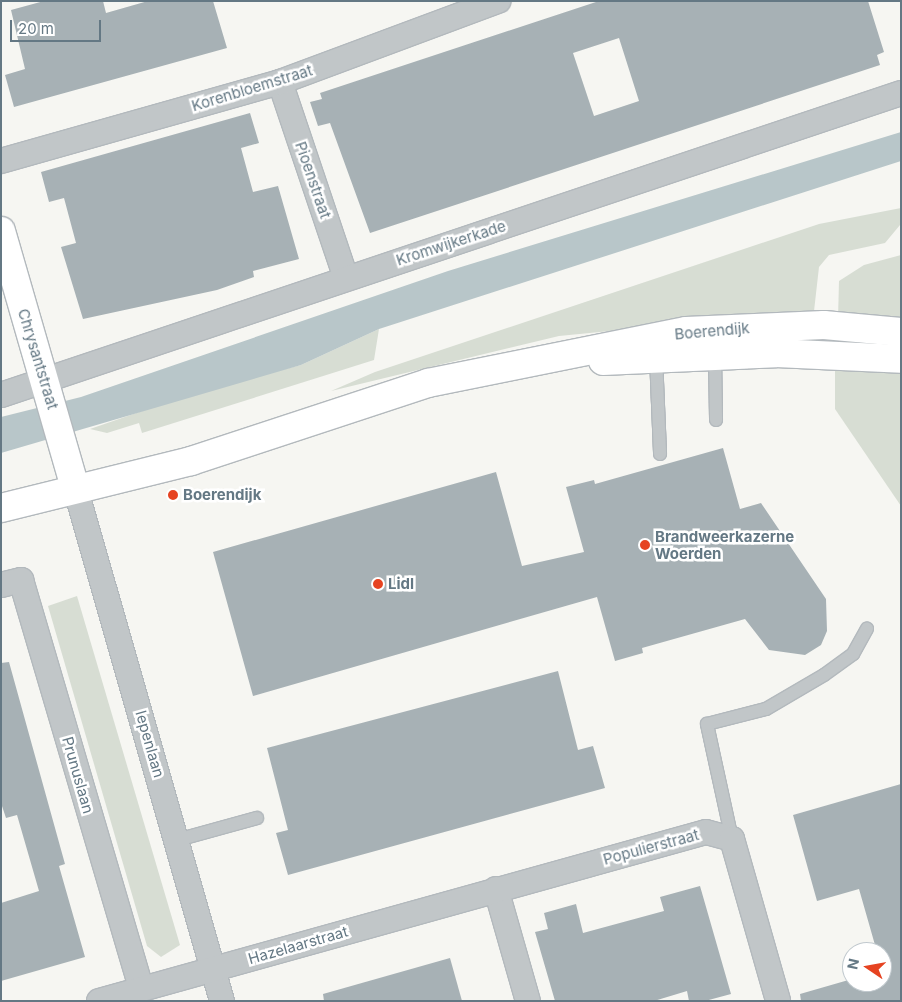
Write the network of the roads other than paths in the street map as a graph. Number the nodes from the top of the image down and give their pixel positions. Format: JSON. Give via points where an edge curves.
{"nodes":[{"id":1,"x":498,"y":1,"type":"edge"},
{"id":2,"x":449,"y":9,"type":"edge"},
{"id":3,"x":280,"y":82,"type":"junction"},
{"id":4,"x":901,"y":93,"type":"edge"},
{"id":5,"x":1,"y":161,"type":"edge"},
{"id":6,"x":1,"y":231,"type":"edge"},
{"id":7,"x":346,"y":278,"type":"junction"},
{"id":8,"x":715,"y":329,"type":"junction"},
{"id":9,"x":901,"y":332,"type":"edge"},
{"id":10,"x":654,"y":349,"type":"junction"},
{"id":11,"x":715,"y":357,"type":"junction"},
{"id":12,"x":901,"y":359,"type":"edge"},
{"id":13,"x":47,"y":389,"type":"junction"},
{"id":14,"x":1,"y":395,"type":"edge"},
{"id":15,"x":716,"y":420,"type":"dead end"},
{"id":16,"x":660,"y":454,"type":"dead end"},
{"id":17,"x":75,"y":487,"type":"junction"},
{"id":18,"x":1,"y":508,"type":"edge"},
{"id":19,"x":1,"y":585,"type":"edge"},
{"id":20,"x":867,"y":629,"type":"dead end"},
{"id":21,"x":257,"y":818,"type":"dead end"},
{"id":22,"x":732,"y":839,"type":"junction"},
{"id":23,"x":177,"y":840,"type":"junction"},
{"id":24,"x":496,"y":889,"type":"junction"},
{"id":25,"x":214,"y":969,"type":"junction"},
{"id":26,"x":141,"y":989,"type":"junction"},
{"id":27,"x":99,"y":1001,"type":"edge"},
{"id":28,"x":222,"y":1001,"type":"edge"},
{"id":29,"x":528,"y":1001,"type":"edge"},
{"id":30,"x":778,"y":1001,"type":"edge"}],
"edges":[{"from":1,"to":2,"type":"street","name":"Korenbloemstraat"},
{"from":2,"to":3,"type":"street","name":"Korenbloemstraat"},
{"from":3,"to":5,"type":"street","name":"Korenbloemstraat"},
{"from":3,"to":7,"type":"street","name":"Pioenstraat"},
{"from":4,"to":7,"type":"street","name":"Kromwijkerkade"},
{"from":6,"to":13,"type":"main road","name":"Chrysantstraat"},
{"from":7,"to":13,"type":"street","name":"Kromwijkerkade"},
{"from":8,"to":9,"type":"main road","name":"Boerendijk","via":[[824,325]]},
{"from":8,"to":10,"type":"main road","name":"Boerendijk"},
{"from":8,"to":11,"type":"lane"},
{"from":10,"to":11,"type":"main road","name":"Boerendijk"},
{"from":10,"to":16,"type":"lane"},
{"from":10,"to":17,"type":"main road","name":"Boerendijk","via":[[526,364],[428,383],[191,462]]},
{"from":11,"to":12,"type":"main road","name":"Boerendijk","via":[[821,353]]},
{"from":11,"to":15,"type":"lane"},
{"from":13,"to":14,"type":"street","name":"Kromwijkerkade"},
{"from":13,"to":17,"type":"main road","name":"Chrysantstraat"},
{"from":17,"to":18,"type":"main road","name":"Boerendijk"},
{"from":17,"to":23,"type":"street","name":"Iepenlaan"},
{"from":19,"to":26,"type":"street","name":"Prunuslaan","via":[[21,580]]},
{"from":20,"to":22,"type":"lane","via":[[853,654],[808,685],[766,709],[707,724]]},
{"from":21,"to":23,"type":"lane"},
{"from":22,"to":24,"type":"street","name":"Populierstraat","via":[[706,832]]},
{"from":22,"to":30,"type":"street"},
{"from":23,"to":25,"type":"street","name":"Iepenlaan"},
{"from":24,"to":25,"type":"street","name":"Hazelaarstraat"},
{"from":24,"to":29,"type":"street"},
{"from":25,"to":26,"type":"street","name":"Hazelaarstraat"},
{"from":25,"to":28,"type":"street","name":"Iepenlaan"},
{"from":26,"to":27,"type":"street","name":"Hazelaarstraat"}]}
